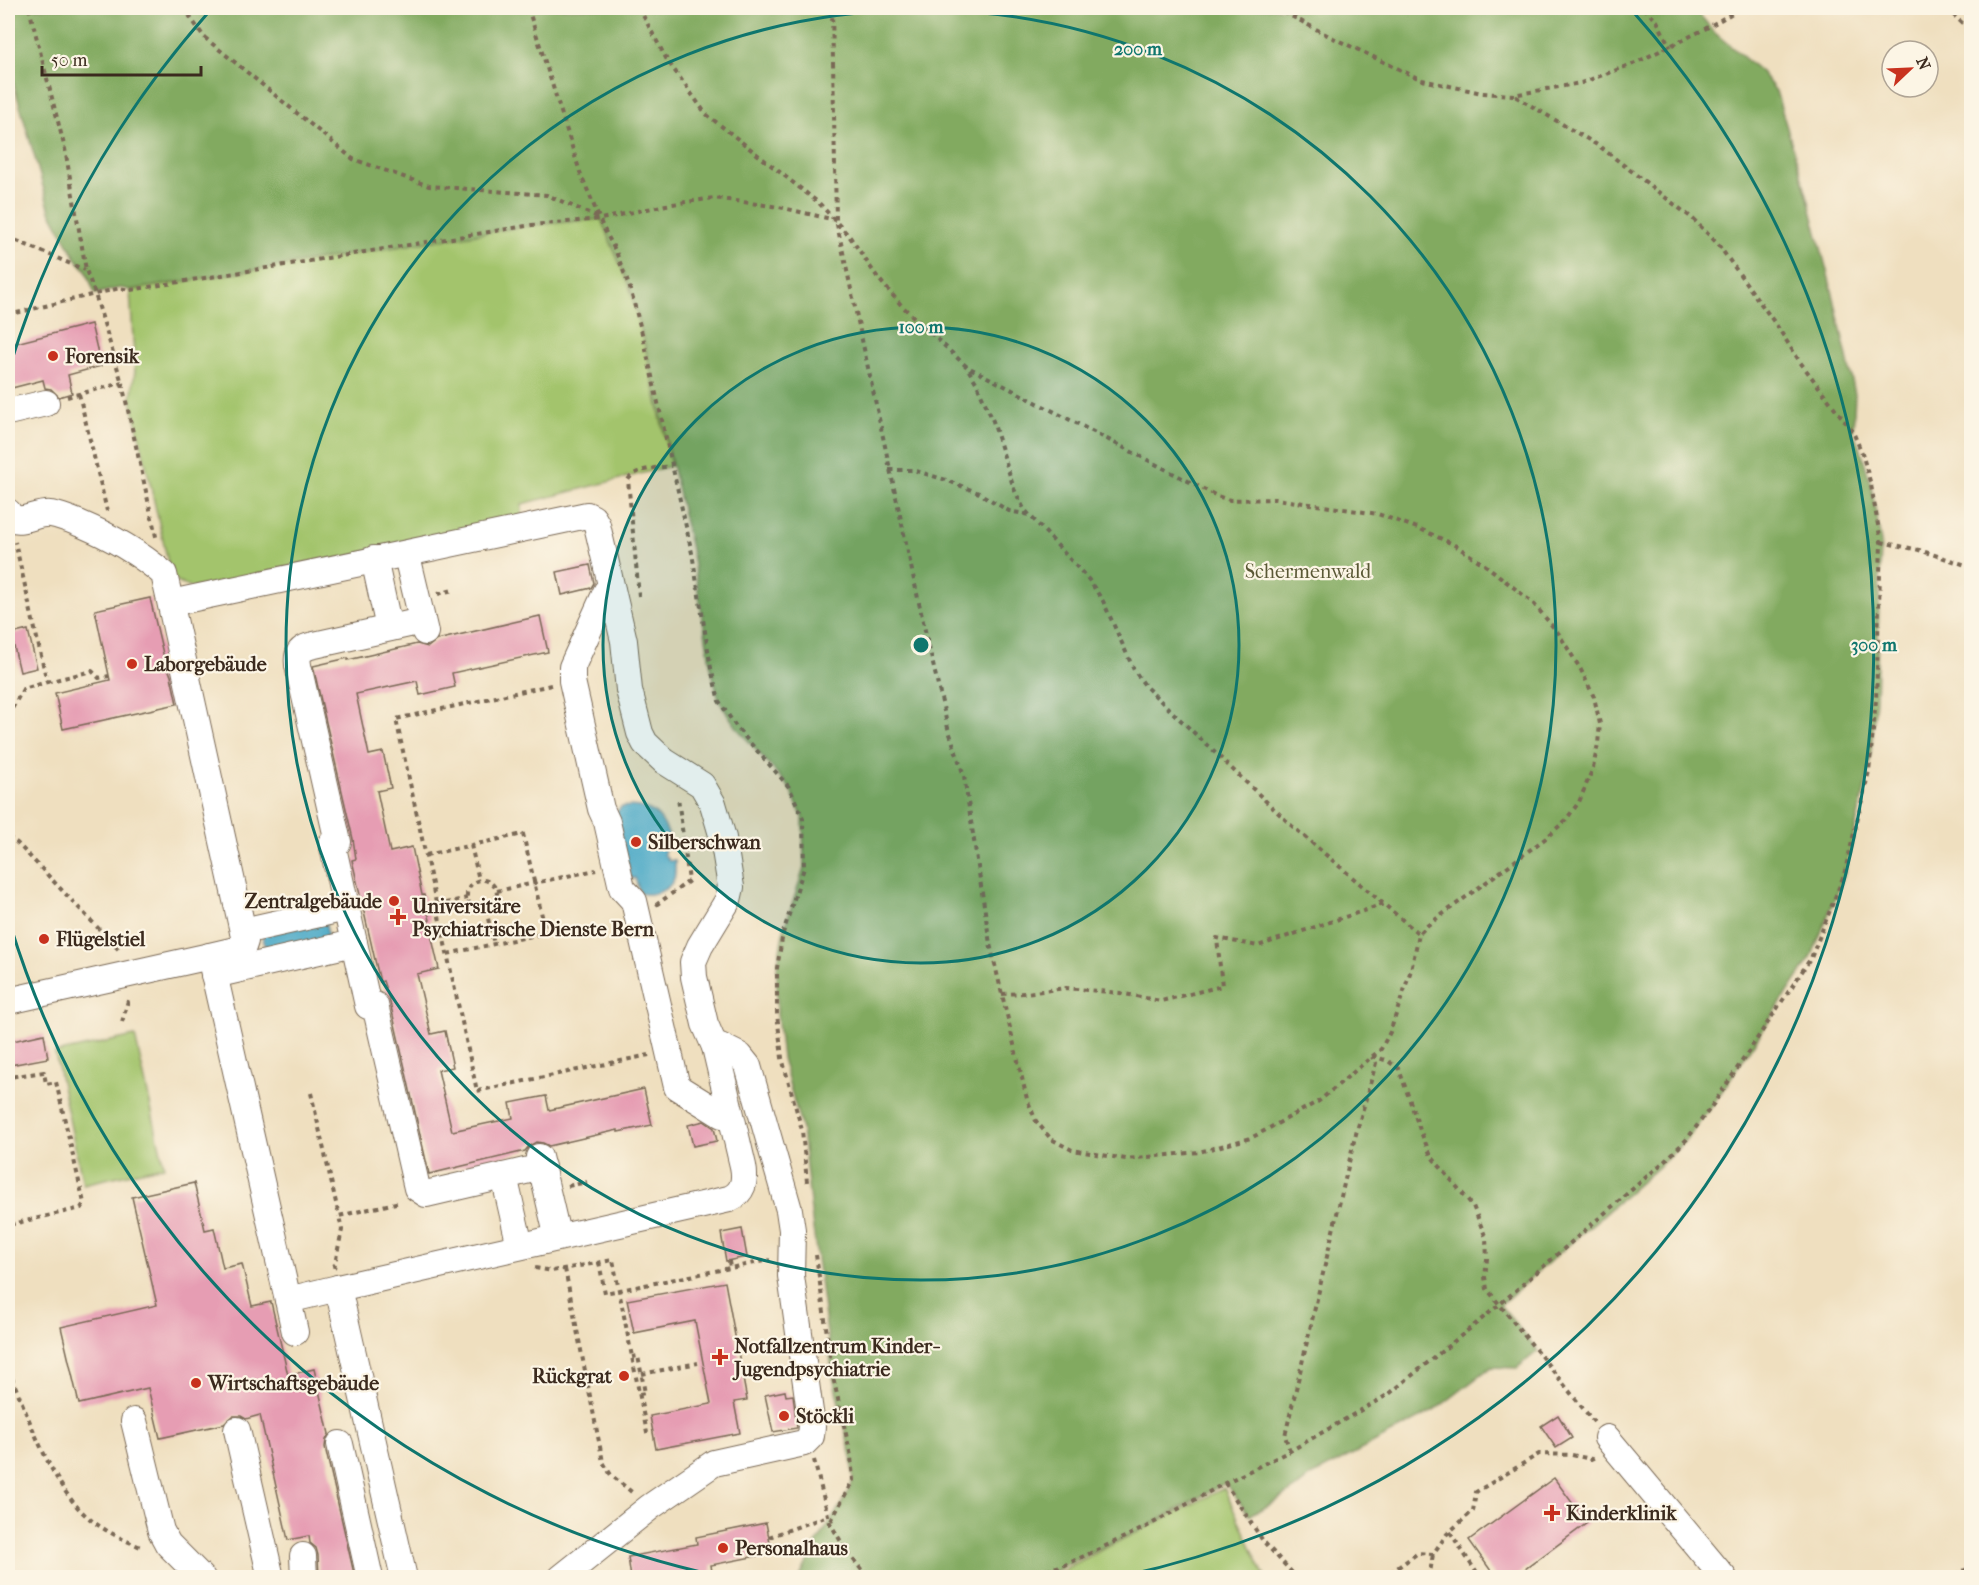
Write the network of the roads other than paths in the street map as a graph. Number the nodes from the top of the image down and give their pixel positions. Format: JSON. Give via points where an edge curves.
{"nodes":[{"id":1,"x":46,"y":403,"type":"road end"},
{"id":2,"x":8,"y":412,"type":"edge"},
{"id":3,"x":8,"y":512,"type":"edge"},
{"id":4,"x":374,"y":559,"type":"junction"},
{"id":5,"x":408,"y":560,"type":"dead end"},
{"id":6,"x":612,"y":591,"type":"junction"},
{"id":7,"x":171,"y":603,"type":"junction"},
{"id":8,"x":389,"y":628,"type":"junction"},
{"id":9,"x":346,"y":908,"type":"junction"},
{"id":10,"x":243,"y":932,"type":"junction"},
{"id":11,"x":354,"y":943,"type":"junction"},
{"id":12,"x":212,"y":965,"type":"junction"},
{"id":13,"x":8,"y":1001,"type":"edge"},
{"id":14,"x":715,"y":1047,"type":"junction"},
{"id":15,"x":730,"y":1113,"type":"junction"},
{"id":16,"x":504,"y":1176,"type":"junction"},
{"id":17,"x":556,"y":1230,"type":"dead end"},
{"id":18,"x":524,"y":1257,"type":"junction"},
{"id":19,"x":336,"y":1277,"type":"junction"},
{"id":20,"x":288,"y":1300,"type":"junction"},
{"id":21,"x":295,"y":1332,"type":"dead end"},
{"id":22,"x":134,"y":1421,"type":"dead end"},
{"id":23,"x":237,"y":1430,"type":"dead end"},
{"id":24,"x":1611,"y":1443,"type":"road end"},
{"id":25,"x":340,"y":1444,"type":"dead end"},
{"id":26,"x":193,"y":1569,"type":"edge"},
{"id":27,"x":271,"y":1578,"type":"edge"},
{"id":28,"x":370,"y":1578,"type":"edge"},
{"id":29,"x":404,"y":1578,"type":"edge"},
{"id":30,"x":561,"y":1578,"type":"edge"},
{"id":31,"x":1724,"y":1578,"type":"edge"}],
"edges":[{"from":1,"to":2,"type":"lane"},
{"from":3,"to":7,"type":"lane","via":[[16,520],[45,514],[63,516],[113,538],[164,573]]},
{"from":4,"to":6,"type":"lane","via":[[587,515],[597,525]]},
{"from":4,"to":7,"type":"lane"},
{"from":4,"to":8,"type":"lane"},
{"from":5,"to":8,"type":"lane","via":[[423,626]]},
{"from":6,"to":14,"type":"lane","via":[[640,733],[653,752],[702,784],[718,819],[731,887],[728,900],[693,962],[705,1024]]},
{"from":6,"to":15,"type":"lane","via":[[606,592],[572,667],[600,809],[607,822],[622,888],[634,901],[677,1087],[722,1115]]},
{"from":7,"to":10,"type":"lane"},
{"from":8,"to":9,"type":"lane","via":[[310,646],[298,654],[338,842],[332,843]]},
{"from":9,"to":10,"type":"lane"},
{"from":9,"to":11,"type":"lane"},
{"from":10,"to":12,"type":"lane","via":[[243,947]]},
{"from":11,"to":12,"type":"lane"},
{"from":11,"to":16,"type":"lane","via":[[368,1006],[375,1005],[417,1188],[426,1194]]},
{"from":12,"to":13,"type":"lane"},
{"from":12,"to":20,"type":"lane"},
{"from":14,"to":15,"type":"lane"},
{"from":14,"to":30,"type":"lane","via":[[740,1056],[748,1066],[789,1210],[791,1276],[812,1426],[809,1440],[714,1463],[650,1507]]},
{"from":15,"to":18,"type":"lane","via":[[744,1173],[742,1189],[735,1196]]},
{"from":16,"to":17,"type":"lane","via":[[541,1162]]},
{"from":16,"to":18,"type":"lane"},
{"from":18,"to":19,"type":"lane"},
{"from":19,"to":20,"type":"lane"},
{"from":19,"to":29,"type":"lane"},
{"from":20,"to":21,"type":"lane"},
{"from":22,"to":26,"type":"lane","via":[[161,1531],[168,1544]]},
{"from":23,"to":27,"type":"lane"},
{"from":24,"to":31,"type":"lane"},
{"from":25,"to":28,"type":"lane"}]}
